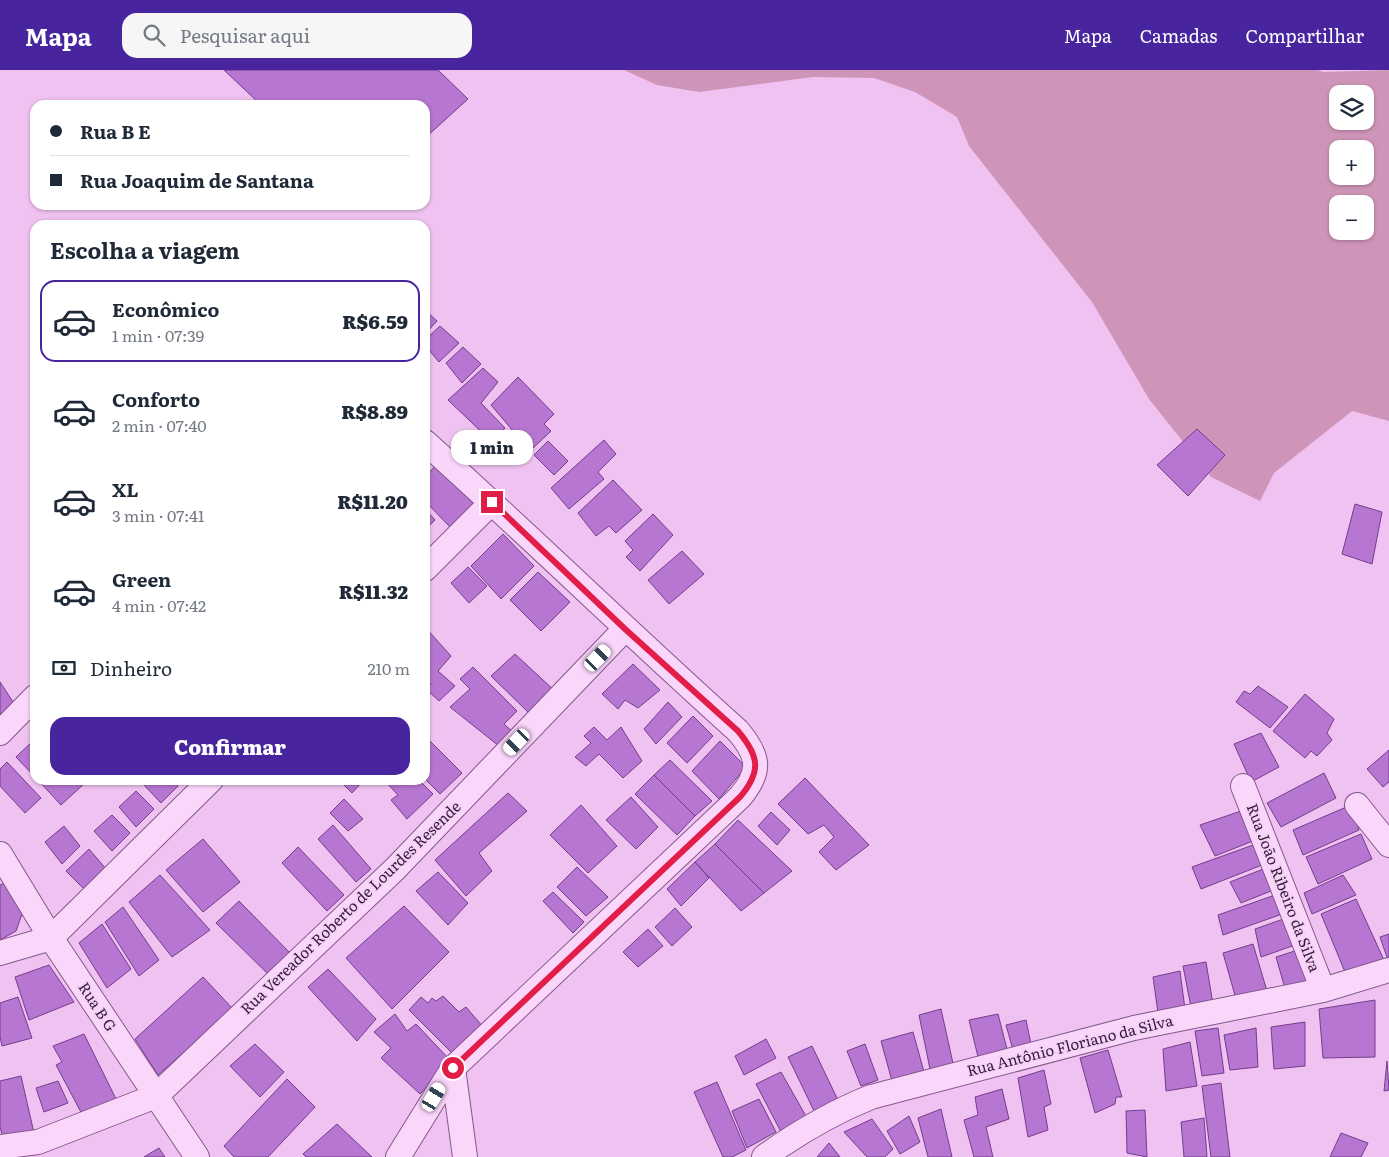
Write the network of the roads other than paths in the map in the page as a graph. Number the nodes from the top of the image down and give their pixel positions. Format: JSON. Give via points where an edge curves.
{"nodes":[{"id":1,"x":430,"y":446,"type":"edge"},
{"id":2,"x":492,"y":502,"type":"junction"},
{"id":3,"x":430,"y":564,"type":"edge"},
{"id":4,"x":625,"y":629,"type":"junction"},
{"id":5,"x":30,"y":702,"type":"edge"},
{"id":6,"x":0,"y":733,"type":"edge"},
{"id":7,"x":207,"y":785,"type":"edge"},
{"id":8,"x":1243,"y":786,"type":"dead end"},
{"id":9,"x":1356,"y":805,"type":"dead end"},
{"id":10,"x":1389,"y":845,"type":"edge"},
{"id":11,"x":0,"y":854,"type":"edge"},
{"id":12,"x":52,"y":938,"type":"junction"},
{"id":13,"x":0,"y":953,"type":"edge"},
{"id":14,"x":1389,"y":970,"type":"edge"},
{"id":15,"x":1323,"y":990,"type":"junction"},
{"id":16,"x":453,"y":1068,"type":"junction"},
{"id":17,"x":156,"y":1096,"type":"junction"},
{"id":18,"x":0,"y":1148,"type":"edge"},
{"id":19,"x":197,"y":1157,"type":"edge"},
{"id":20,"x":398,"y":1157,"type":"edge"},
{"id":21,"x":465,"y":1157,"type":"edge"},
{"id":22,"x":764,"y":1157,"type":"edge"}],
"edges":[{"from":1,"to":2,"type":"street"},
{"from":2,"to":3,"type":"street"},
{"from":2,"to":4,"type":"street"},
{"from":4,"to":16,"type":"street","via":[[738,731],[753,749],[756,769],[752,783]]},
{"from":4,"to":17,"type":"street","name":"Rua Vereador Roberto de Lourdes Resende","via":[[395,869]]},
{"from":5,"to":6,"type":"street"},
{"from":7,"to":12,"type":"street"},
{"from":8,"to":15,"type":"street","name":"Rua João Ribeiro da Silva"},
{"from":9,"to":10,"type":"street"},
{"from":11,"to":12,"type":"street","name":"Rua B G"},
{"from":12,"to":13,"type":"street"},
{"from":12,"to":17,"type":"street","name":"Rua B G"},
{"from":14,"to":15,"type":"street","name":"Rua Antônio Floriano da Silva"},
{"from":15,"to":22,"type":"street","name":"Rua Antônio Floriano da Silva","via":[[1134,1028],[870,1097],[834,1112]]},
{"from":16,"to":20,"type":"street"},
{"from":16,"to":21,"type":"street"},
{"from":17,"to":18,"type":"street","via":[[38,1142]]},
{"from":17,"to":19,"type":"street","name":"Rua B G"}]}
